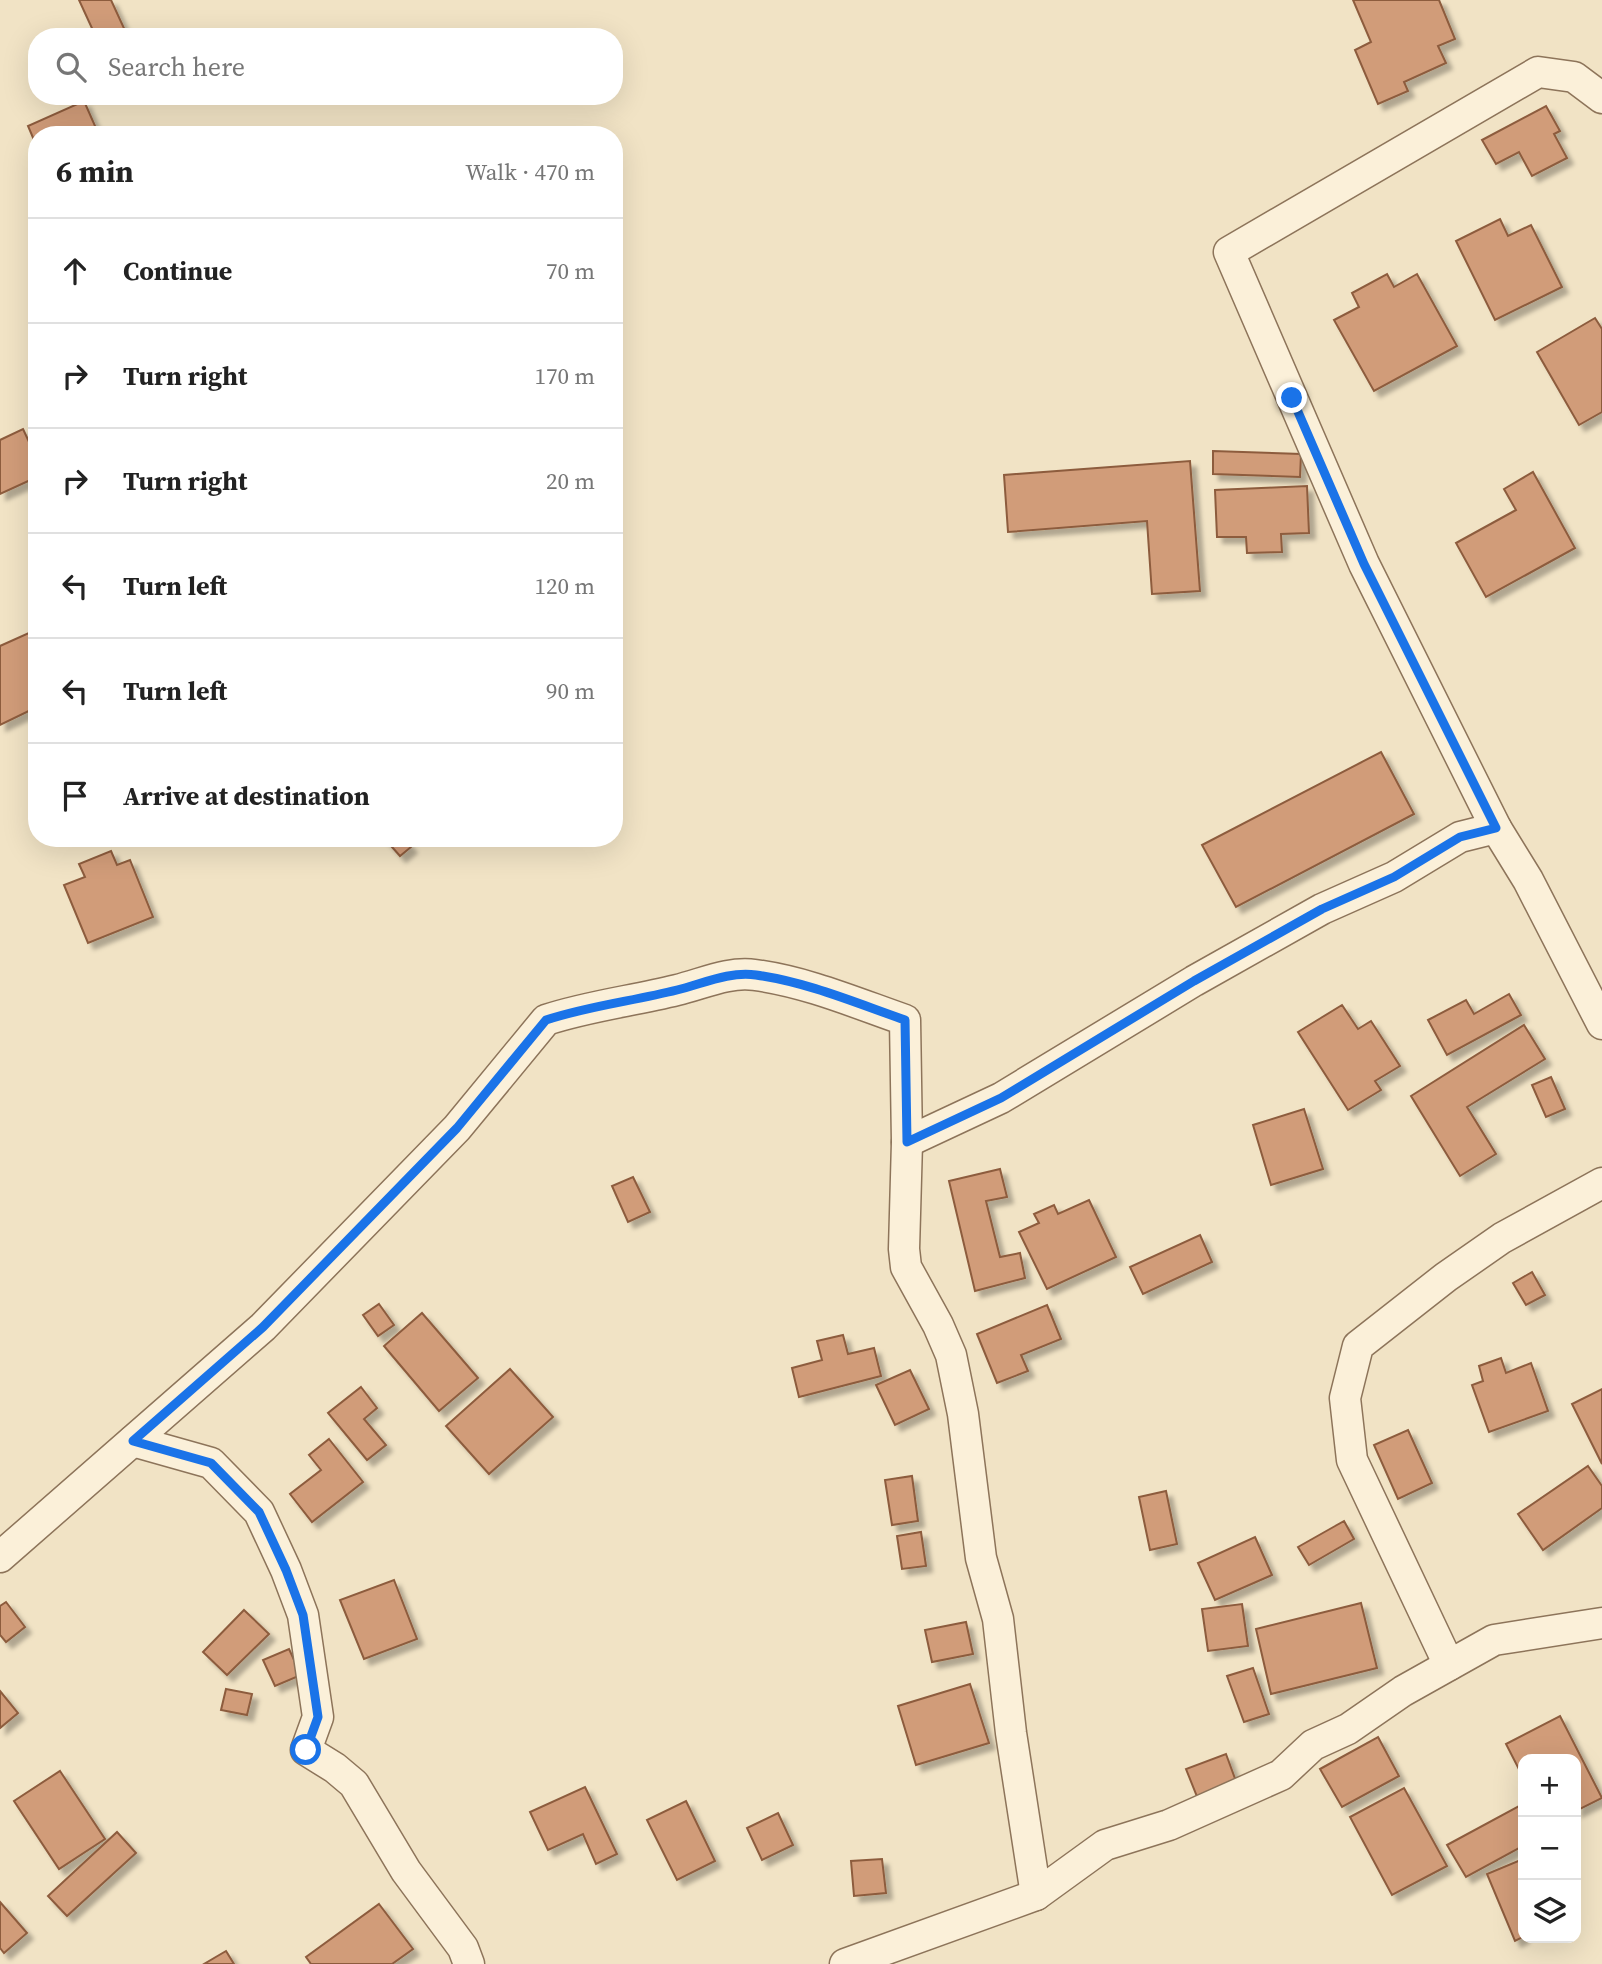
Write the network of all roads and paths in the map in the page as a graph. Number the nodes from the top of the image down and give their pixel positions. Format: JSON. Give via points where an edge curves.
{"nodes":[{"id":1,"x":1602,"y":98,"type":"edge"},
{"id":2,"x":1496,"y":828,"type":"junction"},
{"id":3,"x":1602,"y":1024,"type":"edge"},
{"id":4,"x":907,"y":1142,"type":"junction"},
{"id":5,"x":1602,"y":1183,"type":"edge"},
{"id":6,"x":133,"y":1441,"type":"junction"},
{"id":7,"x":0,"y":1557,"type":"edge"},
{"id":8,"x":1602,"y":1623,"type":"edge"},
{"id":9,"x":1449,"y":1665,"type":"junction"},
{"id":10,"x":1036,"y":1895,"type":"junction"},
{"id":11,"x":469,"y":1964,"type":"edge"},
{"id":12,"x":845,"y":1964,"type":"edge"}],
"edges":[{"from":1,"to":2,"type":"street","via":[[1574,77],[1538,72],[1229,252],[1364,564]]},
{"from":2,"to":3,"type":"street"},
{"from":2,"to":4,"type":"street","via":[[1460,837],[1394,877],[1322,909],[1001,1098]]},
{"from":4,"to":6,"type":"street","via":[[905,1020],[821,990],[754,975],[733,975],[546,1020],[457,1128],[282,1307]]},
{"from":4,"to":10,"type":"street","via":[[905,1267],[939,1325],[961,1402],[981,1558],[998,1619]]},
{"from":5,"to":9,"type":"street","via":[[1502,1238],[1358,1346],[1345,1398],[1352,1460]]},
{"from":6,"to":7,"type":"street"},
{"from":6,"to":11,"type":"street","via":[[211,1463],[259,1512],[303,1615],[318,1717],[306,1750],[354,1784],[406,1871],[463,1948]]},
{"from":8,"to":9,"type":"street","via":[[1494,1640]]},
{"from":9,"to":10,"type":"street","via":[[1348,1729],[1313,1745],[1281,1775],[1169,1825],[1105,1845]]},
{"from":10,"to":12,"type":"street"}]}
